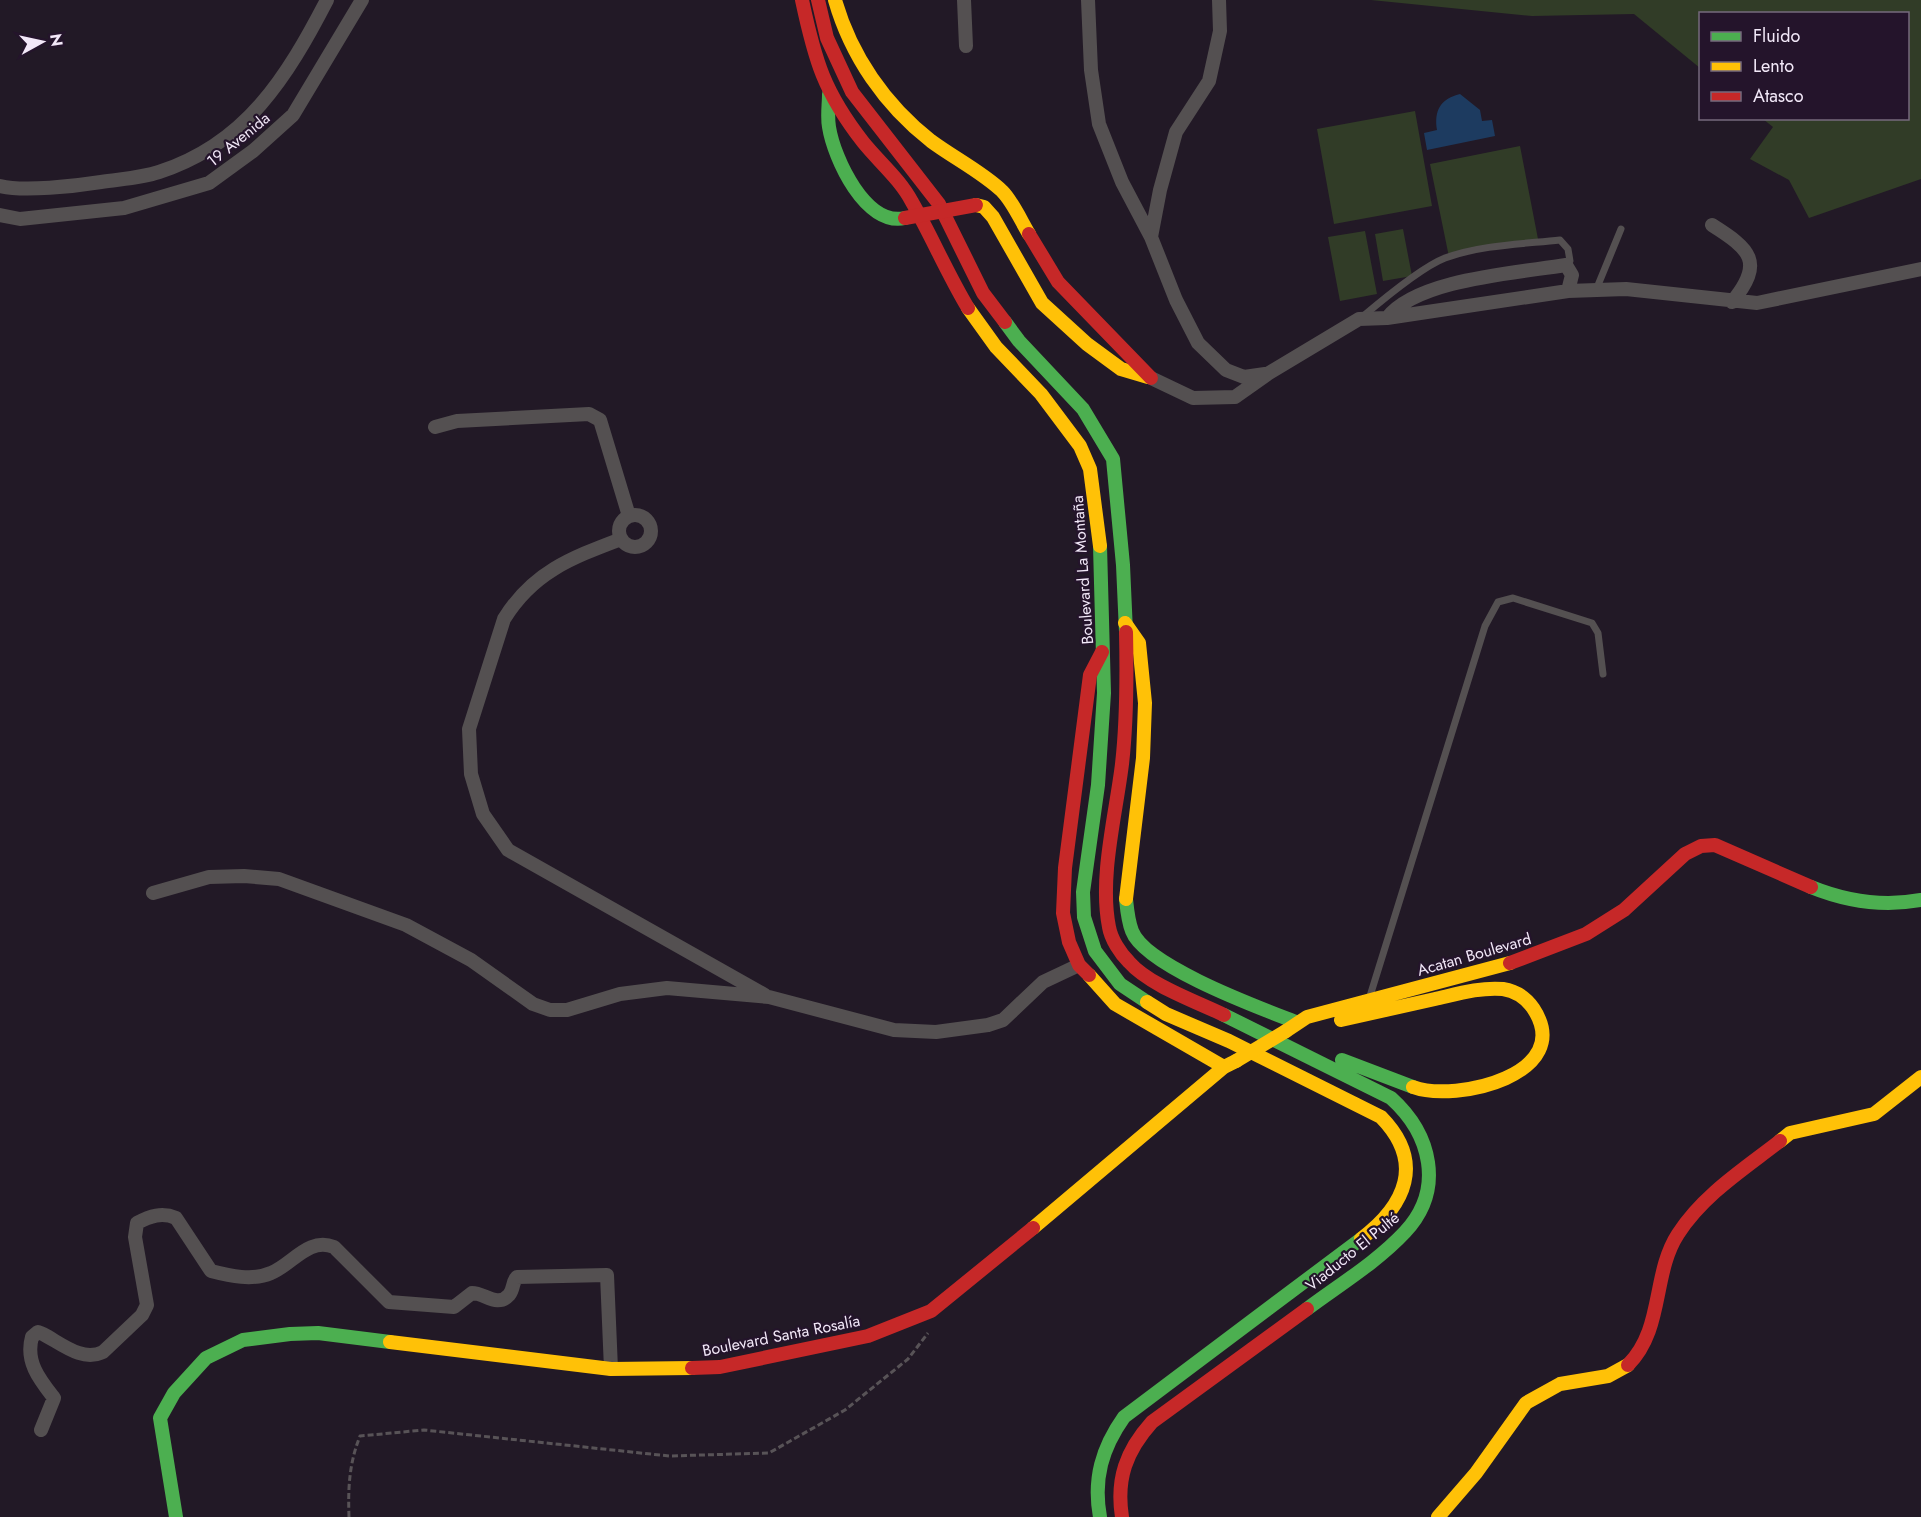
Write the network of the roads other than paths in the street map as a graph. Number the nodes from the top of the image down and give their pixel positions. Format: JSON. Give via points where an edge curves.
{"nodes":[{"id":1,"x":327,"y":0,"type":"edge"},
{"id":2,"x":362,"y":0,"type":"edge"},
{"id":3,"x":802,"y":0,"type":"edge"},
{"id":4,"x":818,"y":0,"type":"edge"},
{"id":5,"x":835,"y":0,"type":"edge"},
{"id":6,"x":964,"y":0,"type":"edge"},
{"id":7,"x":1088,"y":0,"type":"edge"},
{"id":8,"x":1219,"y":0,"type":"edge"},
{"id":9,"x":966,"y":46,"type":"dead end"},
{"id":10,"x":830,"y":94,"type":"junction"},
{"id":11,"x":0,"y":186,"type":"edge"},
{"id":12,"x":0,"y":215,"type":"edge"},
{"id":13,"x":1712,"y":225,"type":"dead end"},
{"id":14,"x":1621,"y":229,"type":"dead end"},
{"id":15,"x":1151,"y":237,"type":"junction"},
{"id":16,"x":1566,"y":265,"type":"junction"},
{"id":17,"x":1921,"y":268,"type":"edge"},
{"id":18,"x":1596,"y":290,"type":"junction"},
{"id":19,"x":1568,"y":291,"type":"junction"},
{"id":20,"x":1731,"y":302,"type":"junction"},
{"id":21,"x":1387,"y":318,"type":"junction"},
{"id":22,"x":1359,"y":320,"type":"junction"},
{"id":23,"x":1269,"y":373,"type":"junction"},
{"id":24,"x":1151,"y":378,"type":"junction"},
{"id":25,"x":435,"y":428,"type":"dead end"},
{"id":26,"x":629,"y":516,"type":"junction"},
{"id":27,"x":621,"y":539,"type":"junction"},
{"id":28,"x":1125,"y":623,"type":"junction"},
{"id":29,"x":1104,"y":647,"type":"junction"},
{"id":30,"x":1603,"y":674,"type":"dead end"},
{"id":31,"x":153,"y":893,"type":"dead end"},
{"id":32,"x":1921,"y":900,"type":"edge"},
{"id":33,"x":1078,"y":965,"type":"junction"},
{"id":34,"x":770,"y":997,"type":"junction"},
{"id":35,"x":1370,"y":999,"type":"junction"},
{"id":36,"x":1291,"y":1027,"type":"junction"},
{"id":37,"x":1230,"y":1041,"type":"joint"},
{"id":38,"x":1319,"y":1060,"type":"junction"},
{"id":39,"x":1230,"y":1064,"type":"junction"},
{"id":40,"x":1921,"y":1077,"type":"edge"},
{"id":41,"x":611,"y":1369,"type":"junction"},
{"id":42,"x":41,"y":1430,"type":"dead end"},
{"id":43,"x":176,"y":1517,"type":"edge"},
{"id":44,"x":1100,"y":1517,"type":"edge"},
{"id":45,"x":1122,"y":1517,"type":"edge"},
{"id":46,"x":1438,"y":1517,"type":"edge"}],
"edges":[{"from":1,"to":11,"type":"street","name":"19 Avenida","via":[[300,51],[268,97],[230,137],[197,157],[158,173],[86,185]]},
{"from":2,"to":12,"type":"street","name":"19 Avenida","via":[[293,115],[209,183],[124,208],[20,219]]},
{"from":3,"to":10,"type":"main road","name":"Boulevard La Montaña","via":[[813,53]]},
{"from":4,"to":28,"type":"main road","via":[[826,38],[852,92],[939,204],[983,293],[1019,341],[1083,409],[1110,453],[1117,483]]},
{"from":5,"to":24,"type":"main road","via":[[844,32],[884,95],[929,140],[1003,192],[1058,282]]},
{"from":6,"to":9,"type":"street"},
{"from":7,"to":15,"type":"street","via":[[1091,70],[1099,124],[1122,183]]},
{"from":8,"to":15,"type":"street","via":[[1220,31],[1209,81],[1176,132]]},
{"from":10,"to":24,"type":"main road","bridge":true,"via":[[829,129],[851,181],[871,208],[890,220],[976,205],[984,207],[1034,291],[1057,318],[1121,369]]},
{"from":10,"to":29,"type":"main road","name":"Boulevard La Montaña","via":[[863,142],[912,201],[967,307],[1080,446],[1090,469],[1096,501]]},
{"from":13,"to":20,"type":"street","via":[[1742,244],[1749,261],[1748,282]]},
{"from":14,"to":18,"type":"lane"},
{"from":15,"to":23,"type":"street","via":[[1198,343],[1234,374],[1244,377]]},
{"from":16,"to":19,"type":"street","via":[[1572,275]]},
{"from":16,"to":21,"type":"street","via":[[1441,286],[1414,296]]},
{"from":16,"to":22,"type":"lane","via":[[1570,261],[1569,249],[1560,240],[1444,258],[1389,294]]},
{"from":17,"to":20,"type":"street","via":[[1757,303]]},
{"from":18,"to":19,"type":"street"},
{"from":18,"to":20,"type":"street"},
{"from":19,"to":21,"type":"street"},
{"from":21,"to":22,"type":"street"},
{"from":22,"to":23,"type":"street"},
{"from":23,"to":24,"type":"street","via":[[1235,397],[1216,400],[1193,398]]},
{"from":25,"to":26,"type":"street","via":[[457,421],[589,414],[600,420]]},
{"from":26,"to":27,"type":"street","via":[[621,523]]},
{"from":26,"to":27,"type":"street","via":[[644,518],[650,527],[650,537],[633,548]]},
{"from":27,"to":34,"type":"street","via":[[552,567],[512,605],[504,619],[469,729],[471,774],[483,814],[508,850]]},
{"from":28,"to":36,"type":"main road","via":[[1139,642],[1145,713],[1125,896],[1132,932],[1150,954],[1165,963]]},
{"from":28,"to":38,"type":"main road","name":"Viaducto El Pulté","via":[[1126,713],[1106,889],[1109,928],[1130,964],[1145,975]]},
{"from":29,"to":33,"type":"main road","via":[[1090,675],[1065,868],[1063,914]]},
{"from":29,"to":37,"type":"main road","name":"Boulevard La Montaña","via":[[1100,763],[1082,906],[1089,940],[1120,984],[1166,1014]]},
{"from":30,"to":35,"type":"lane","via":[[1599,633],[1592,623],[1513,598],[1498,602],[1485,626]]},
{"from":31,"to":34,"type":"street","via":[[210,877],[279,879],[406,925],[471,960],[533,1004],[550,1010],[567,1010],[620,994],[667,987]]},
{"from":32,"to":35,"type":"main road","name":"Acatan Boulevard","via":[[1887,906],[1853,901],[1808,886],[1715,845],[1701,846],[1684,854],[1624,910],[1586,934],[1501,966]]},
{"from":33,"to":34,"type":"street","via":[[1042,982],[1003,1020],[946,1031],[894,1030]]},
{"from":33,"to":39,"type":"main road","via":[[1121,1009]]},
{"from":35,"to":36,"type":"main road","name":"Acatan Boulevard"},
{"from":36,"to":38,"type":"main road","via":[[1482,989],[1503,989],[1524,998],[1542,1025],[1540,1050],[1526,1067],[1505,1078],[1459,1090],[1428,1092],[1339,1059]]},
{"from":36,"to":39,"type":"main road","name":"Boulevard Santa Rosalía","bridge":true},
{"from":37,"to":44,"type":"main road","name":"Viaducto El Pulté","via":[[1353,1101],[1388,1123],[1406,1161],[1404,1194],[1383,1223],[1124,1417],[1109,1440],[1100,1465],[1096,1489]]},
{"from":38,"to":45,"type":"main road","name":"Viaducto El Pulté","via":[[1391,1098],[1410,1115],[1426,1147],[1429,1169],[1420,1211],[1406,1232],[1362,1269],[1152,1422],[1137,1437],[1124,1460],[1119,1483]]},
{"from":39,"to":41,"type":"main road","name":"Boulevard Santa Rosalía","via":[[931,1311],[857,1339],[720,1367]]},
{"from":40,"to":46,"type":"main road","via":[[1874,1114],[1790,1133],[1712,1194],[1678,1234],[1665,1264],[1651,1329],[1637,1356],[1625,1368],[1608,1376],[1560,1384],[1526,1403],[1476,1473]]},
{"from":41,"to":42,"type":"street","via":[[607,1275],[517,1277],[504,1299],[492,1300],[472,1293],[454,1306],[389,1302],[328,1245],[305,1250],[272,1273],[261,1276],[211,1271],[176,1218],[160,1215],[137,1223],[135,1237],[147,1305],[142,1315],[96,1355],[77,1352],[38,1332],[32,1337],[34,1371],[54,1398]]},
{"from":41,"to":43,"type":"main road","name":"Boulevard Santa Rosalía","via":[[318,1333],[229,1342],[187,1374],[160,1418]]}]}
